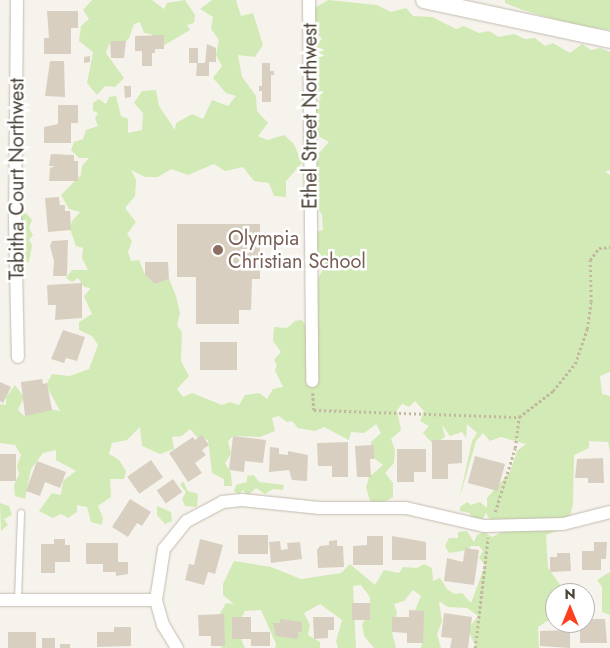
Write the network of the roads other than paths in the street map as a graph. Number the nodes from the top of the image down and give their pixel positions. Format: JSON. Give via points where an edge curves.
{"nodes":[{"id":1,"x":17,"y":0,"type":"edge"},
{"id":2,"x":309,"y":0,"type":"edge"},
{"id":3,"x":424,"y":0,"type":"edge"},
{"id":4,"x":610,"y":40,"type":"edge"},
{"id":5,"x":18,"y":357,"type":"dead end"},
{"id":6,"x":312,"y":382,"type":"road end"},
{"id":7,"x":610,"y":512,"type":"edge"},
{"id":8,"x":21,"y":513,"type":"dead end"},
{"id":9,"x":0,"y":600,"type":"edge"},
{"id":10,"x":18,"y":600,"type":"junction"},
{"id":11,"x":156,"y":600,"type":"junction"},
{"id":12,"x":177,"y":648,"type":"edge"}],
"edges":[{"from":1,"to":5,"type":"street","name":"Tabitha Court Northwest","via":[[15,219]]},
{"from":2,"to":6,"type":"street","name":"Ethel Street Northwest"},
{"from":3,"to":4,"type":"street"},
{"from":7,"to":11,"type":"street","via":[[547,526],[484,526],[406,508],[320,508],[242,500],[222,502],[187,521],[164,548]]},
{"from":8,"to":10,"type":"lane"},
{"from":9,"to":10,"type":"street"},
{"from":10,"to":11,"type":"street"},
{"from":11,"to":12,"type":"street","via":[[163,625]]}]}
